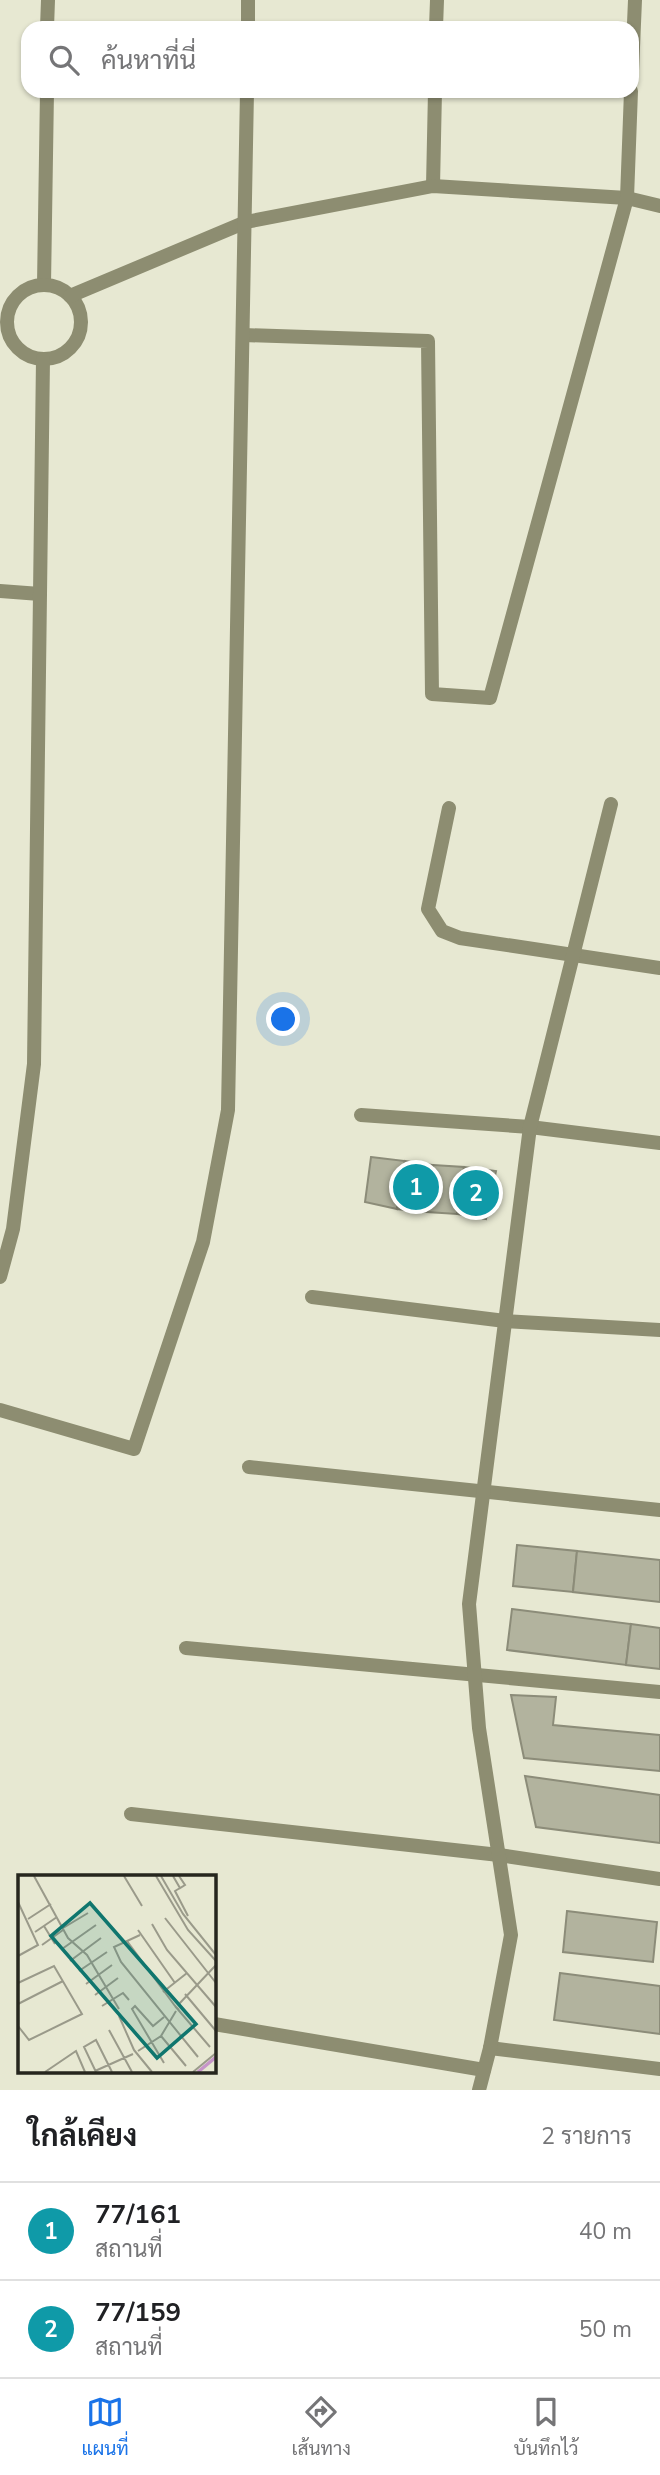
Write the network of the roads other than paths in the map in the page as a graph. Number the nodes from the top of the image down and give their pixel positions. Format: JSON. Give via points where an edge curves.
{"nodes":[{"id":1,"x":48,"y":0,"type":"edge"},
{"id":2,"x":248,"y":0,"type":"edge"},
{"id":3,"x":437,"y":0,"type":"edge"},
{"id":4,"x":635,"y":0,"type":"edge"},
{"id":5,"x":47,"y":21,"type":"edge"},
{"id":6,"x":248,"y":21,"type":"edge"},
{"id":7,"x":436,"y":21,"type":"edge"},
{"id":8,"x":634,"y":21,"type":"edge"},
{"id":9,"x":47,"y":98,"type":"edge"},
{"id":10,"x":247,"y":98,"type":"edge"},
{"id":11,"x":435,"y":98,"type":"edge"},
{"id":12,"x":631,"y":98,"type":"edge"},
{"id":13,"x":433,"y":186,"type":"junction"},
{"id":14,"x":627,"y":198,"type":"junction"},
{"id":15,"x":660,"y":206,"type":"edge"},
{"id":16,"x":246,"y":222,"type":"junction"},
{"id":17,"x":44,"y":285,"type":"junction"},
{"id":18,"x":70,"y":296,"type":"junction"},
{"id":19,"x":244,"y":335,"type":"junction"},
{"id":20,"x":5,"y":337,"type":"edge"},
{"id":21,"x":43,"y":359,"type":"junction"},
{"id":22,"x":0,"y":591,"type":"edge"},
{"id":23,"x":40,"y":594,"type":"junction"},
{"id":24,"x":611,"y":804,"type":"dead end"},
{"id":25,"x":449,"y":808,"type":"dead end"},
{"id":26,"x":572,"y":957,"type":"junction"},
{"id":27,"x":660,"y":968,"type":"edge"},
{"id":28,"x":361,"y":1115,"type":"dead end"},
{"id":29,"x":530,"y":1127,"type":"junction"},
{"id":30,"x":660,"y":1143,"type":"edge"},
{"id":31,"x":0,"y":1277,"type":"edge"},
{"id":32,"x":312,"y":1297,"type":"dead end"},
{"id":33,"x":505,"y":1321,"type":"junction"},
{"id":34,"x":660,"y":1330,"type":"edge"},
{"id":35,"x":0,"y":1410,"type":"edge"},
{"id":36,"x":249,"y":1467,"type":"dead end"},
{"id":37,"x":483,"y":1493,"type":"junction"},
{"id":38,"x":660,"y":1510,"type":"edge"},
{"id":39,"x":186,"y":1648,"type":"dead end"},
{"id":40,"x":475,"y":1676,"type":"junction"},
{"id":41,"x":660,"y":1692,"type":"edge"},
{"id":42,"x":131,"y":1814,"type":"dead end"},
{"id":43,"x":499,"y":1855,"type":"junction"},
{"id":44,"x":660,"y":1880,"type":"edge"},
{"id":45,"x":215,"y":2024,"type":"edge"},
{"id":46,"x":490,"y":2048,"type":"junction"},
{"id":47,"x":660,"y":2069,"type":"edge"},
{"id":48,"x":484,"y":2070,"type":"junction"},
{"id":49,"x":479,"y":2090,"type":"edge"}],
"edges":[{"from":1,"to":5,"type":"street"},
{"from":2,"to":6,"type":"street"},
{"from":3,"to":7,"type":"street"},
{"from":4,"to":8,"type":"street"},
{"from":9,"to":17,"type":"street"},
{"from":10,"to":16,"type":"street"},
{"from":11,"to":13,"type":"street"},
{"from":12,"to":14,"type":"street"},
{"from":13,"to":14,"type":"street"},
{"from":13,"to":16,"type":"street"},
{"from":14,"to":15,"type":"street"},
{"from":14,"to":19,"type":"street","via":[[489,698],[432,694],[428,341]]},
{"from":16,"to":18,"type":"street"},
{"from":16,"to":19,"type":"street"},
{"from":17,"to":18,"type":"street"},
{"from":17,"to":20,"type":"street","via":[[30,287],[9,307]]},
{"from":18,"to":21,"type":"street","via":[[78,309],[78,337],[69,349]]},
{"from":19,"to":35,"type":"street","via":[[228,1110],[203,1242],[134,1449]]},
{"from":20,"to":21,"type":"street","via":[[23,352]]},
{"from":21,"to":23,"type":"street"},
{"from":22,"to":23,"type":"street"},
{"from":23,"to":31,"type":"street","via":[[34,1064],[13,1229]]},
{"from":24,"to":26,"type":"street"},
{"from":25,"to":26,"type":"street","via":[[430,888],[428,909],[434,923],[460,938]]},
{"from":26,"to":27,"type":"street"},
{"from":26,"to":29,"type":"street"},
{"from":28,"to":29,"type":"street"},
{"from":29,"to":30,"type":"street"},
{"from":29,"to":33,"type":"street"},
{"from":32,"to":33,"type":"street"},
{"from":33,"to":34,"type":"street"},
{"from":33,"to":37,"type":"street"},
{"from":36,"to":37,"type":"street"},
{"from":37,"to":38,"type":"street"},
{"from":37,"to":40,"type":"street","via":[[469,1604]]},
{"from":39,"to":40,"type":"street"},
{"from":40,"to":41,"type":"street"},
{"from":40,"to":43,"type":"street"},
{"from":42,"to":43,"type":"street"},
{"from":43,"to":44,"type":"street"},
{"from":43,"to":46,"type":"street","via":[[511,1935]]},
{"from":45,"to":48,"type":"street"},
{"from":46,"to":47,"type":"street"},
{"from":46,"to":48,"type":"street"},
{"from":48,"to":49,"type":"street"}]}
